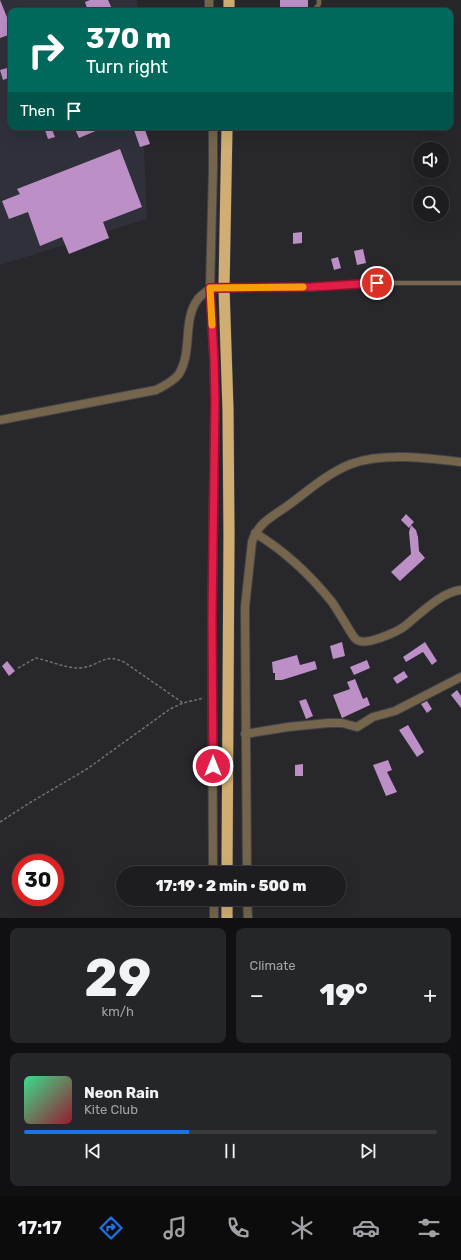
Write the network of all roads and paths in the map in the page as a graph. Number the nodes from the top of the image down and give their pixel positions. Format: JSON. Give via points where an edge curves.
{"nodes":[{"id":1,"x":213,"y":130,"type":"edge"},
{"id":2,"x":227,"y":130,"type":"edge"},
{"id":3,"x":461,"y":283,"type":"edge"},
{"id":4,"x":210,"y":288,"type":"junction"},
{"id":5,"x":224,"y":288,"type":"junction"},
{"id":6,"x":0,"y":420,"type":"edge"},
{"id":7,"x":461,"y":462,"type":"edge"},
{"id":8,"x":255,"y":533,"type":"junction"},
{"id":9,"x":461,"y":590,"type":"edge"},
{"id":10,"x":18,"y":668,"type":"dead end"},
{"id":11,"x":461,"y":677,"type":"edge"},
{"id":12,"x":212,"y":696,"type":"junction"},
{"id":13,"x":183,"y":703,"type":"junction"},
{"id":14,"x":245,"y":734,"type":"junction"},
{"id":15,"x":0,"y":822,"type":"edge"},
{"id":16,"x":213,"y":866,"type":"edge"},
{"id":17,"x":227,"y":866,"type":"edge"},
{"id":18,"x":247,"y":866,"type":"edge"},
{"id":19,"x":214,"y":906,"type":"edge"},
{"id":20,"x":227,"y":906,"type":"edge"},
{"id":21,"x":247,"y":906,"type":"edge"},
{"id":22,"x":214,"y":918,"type":"edge"},
{"id":23,"x":227,"y":918,"type":"edge"},
{"id":24,"x":248,"y":918,"type":"edge"}],
"edges":[{"from":1,"to":4,"type":"street"},
{"from":2,"to":5,"type":"highway"},
{"from":3,"to":5,"type":"lane"},
{"from":4,"to":5,"type":"street"},
{"from":4,"to":6,"type":"street","via":[[198,299],[191,315],[188,346],[182,367],[168,384],[156,390]]},
{"from":4,"to":12,"type":"street","via":[[215,401]]},
{"from":5,"to":17,"type":"highway","via":[[229,534]]},
{"from":7,"to":8,"type":"street","via":[[405,458],[361,461],[324,479],[268,520]]},
{"from":8,"to":9,"type":"street","via":[[281,552],[318,586],[333,603],[354,637],[361,642],[404,627],[444,596]]},
{"from":8,"to":14,"type":"street","via":[[244,607]]},
{"from":10,"to":13,"type":"path","via":[[36,658],[79,668],[108,657],[116,658]]},
{"from":11,"to":14,"type":"street","via":[[395,711],[373,717],[357,727],[342,723],[288,727]]},
{"from":12,"to":13,"type":"path"},
{"from":12,"to":16,"type":"street"},
{"from":13,"to":15,"type":"path","via":[[170,709],[87,769]]},
{"from":14,"to":18,"type":"street"},
{"from":19,"to":22,"type":"street"},
{"from":20,"to":23,"type":"highway"},
{"from":21,"to":24,"type":"street"}]}
